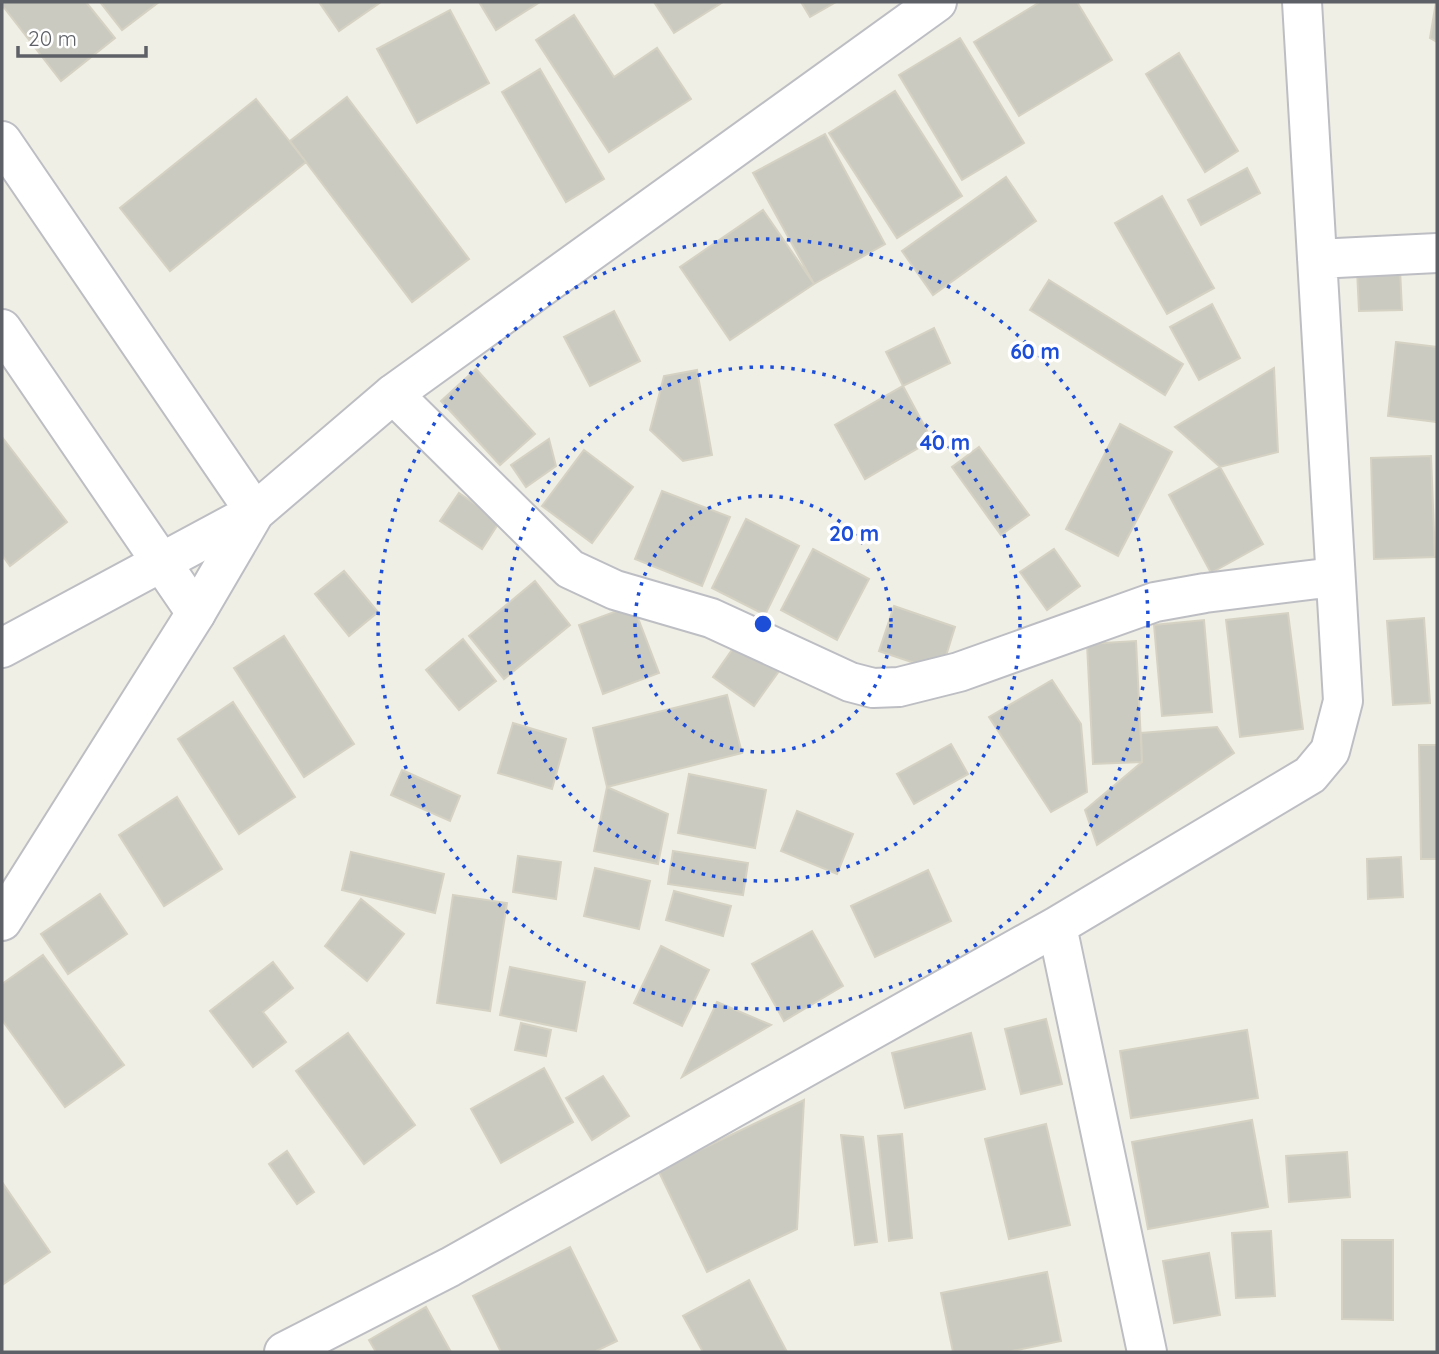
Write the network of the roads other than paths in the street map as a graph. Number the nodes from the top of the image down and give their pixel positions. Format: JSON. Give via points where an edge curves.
{"nodes":[{"id":1,"x":937,"y":2,"type":"edge"},
{"id":2,"x":1302,"y":2,"type":"edge"},
{"id":3,"x":2,"y":141,"type":"edge"},
{"id":4,"x":1437,"y":253,"type":"edge"},
{"id":5,"x":1317,"y":258,"type":"junction"},
{"id":6,"x":2,"y":329,"type":"edge"},
{"id":7,"x":393,"y":394,"type":"junction"},
{"id":8,"x":255,"y":512,"type":"junction"},
{"id":9,"x":160,"y":561,"type":"junction"},
{"id":10,"x":1335,"y":577,"type":"junction"},
{"id":11,"x":195,"y":613,"type":"junction"},
{"id":12,"x":2,"y":648,"type":"edge"},
{"id":13,"x":2,"y":921,"type":"edge"},
{"id":14,"x":1057,"y":926,"type":"junction"},
{"id":15,"x":284,"y":1352,"type":"edge"},
{"id":16,"x":1147,"y":1352,"type":"edge"}],
"edges":[{"from":1,"to":7,"type":"street"},
{"from":2,"to":5,"type":"street"},
{"from":3,"to":8,"type":"street"},
{"from":4,"to":5,"type":"street"},
{"from":5,"to":10,"type":"street"},
{"from":6,"to":9,"type":"street"},
{"from":7,"to":8,"type":"street"},
{"from":7,"to":10,"type":"street","via":[[570,569],[615,590],[711,618],[850,682],[873,688],[899,687],[959,672],[1155,602]]},
{"from":8,"to":9,"type":"street"},
{"from":8,"to":11,"type":"street"},
{"from":9,"to":11,"type":"street"},
{"from":9,"to":12,"type":"street"},
{"from":10,"to":14,"type":"street","via":[[1343,701],[1330,751],[1310,775]]},
{"from":11,"to":13,"type":"street"},
{"from":14,"to":15,"type":"street","via":[[450,1267]]},
{"from":14,"to":16,"type":"street"}]}
